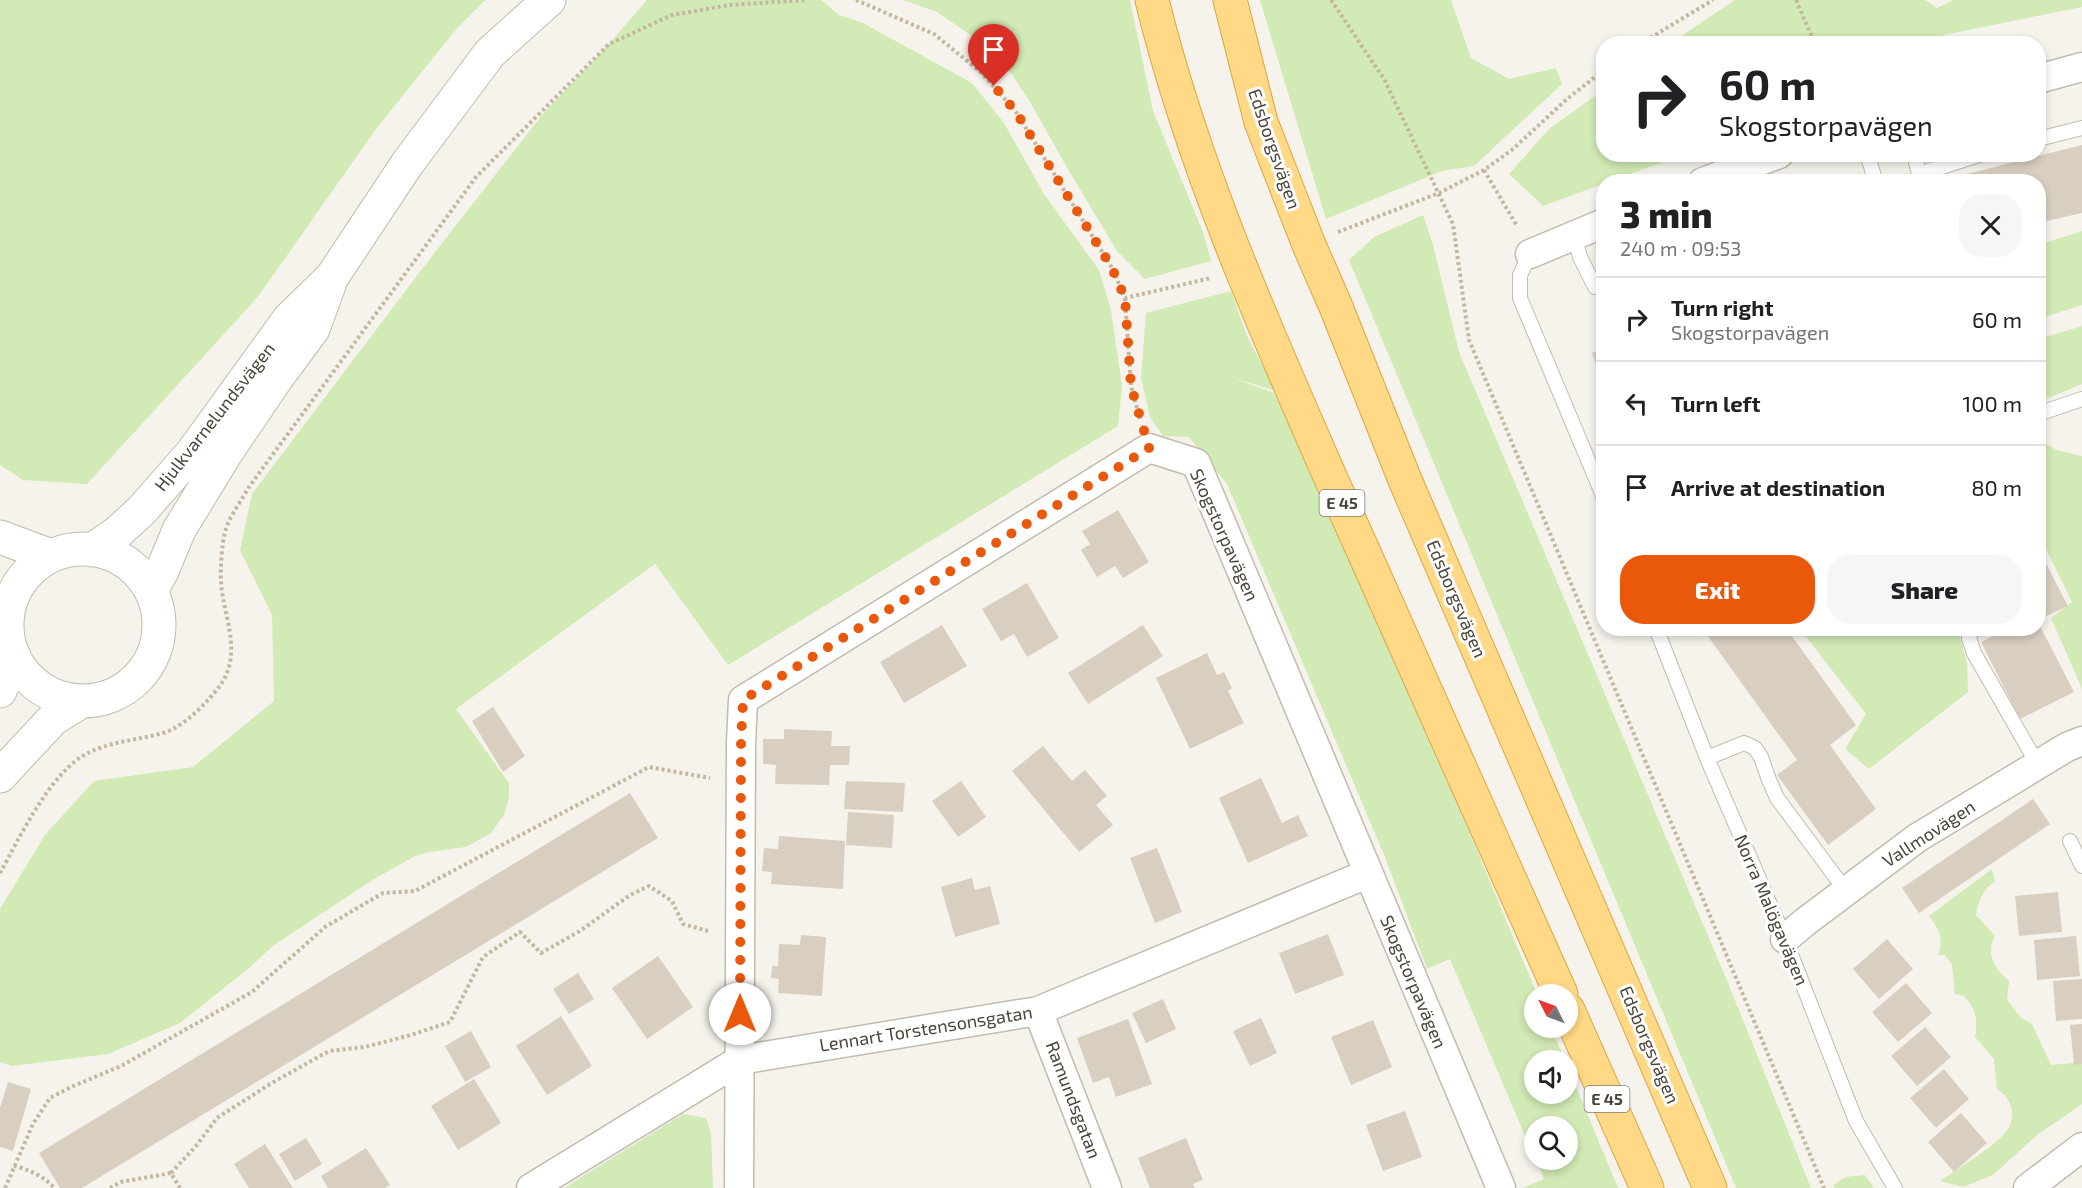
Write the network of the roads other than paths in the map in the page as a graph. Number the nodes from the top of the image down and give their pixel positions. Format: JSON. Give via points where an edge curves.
{"nodes":[{"id":1,"x":549,"y":0,"type":"edge"},
{"id":2,"x":1152,"y":0,"type":"edge"},
{"id":3,"x":1230,"y":0,"type":"edge"},
{"id":4,"x":2082,"y":67,"type":"edge"},
{"id":5,"x":2046,"y":76,"type":"edge"},
{"id":6,"x":2082,"y":128,"type":"edge"},
{"id":7,"x":2046,"y":137,"type":"edge"},
{"id":8,"x":1757,"y":162,"type":"edge"},
{"id":9,"x":1957,"y":162,"type":"edge"},
{"id":10,"x":1725,"y":174,"type":"edge"},
{"id":11,"x":1919,"y":174,"type":"edge"},
{"id":12,"x":1596,"y":226,"type":"edge"},
{"id":13,"x":1574,"y":236,"type":"junction"},
{"id":14,"x":1530,"y":254,"type":"joint"},
{"id":15,"x":332,"y":277,"type":"junction"},
{"id":16,"x":1596,"y":287,"type":"edge"},
{"id":17,"x":2082,"y":399,"type":"edge"},
{"id":18,"x":2046,"y":411,"type":"edge"},
{"id":19,"x":1596,"y":479,"type":"edge"},
{"id":20,"x":0,"y":537,"type":"edge"},
{"id":21,"x":92,"y":550,"type":"junction"},
{"id":22,"x":51,"y":556,"type":"junction"},
{"id":23,"x":151,"y":591,"type":"junction"},
{"id":24,"x":4,"y":612,"type":"edge"},
{"id":25,"x":1659,"y":636,"type":"edge"},
{"id":26,"x":1970,"y":636,"type":"edge"},
{"id":27,"x":14,"y":656,"type":"junction"},
{"id":28,"x":0,"y":691,"type":"edge"},
{"id":29,"x":82,"y":700,"type":"junction"},
{"id":30,"x":2082,"y":741,"type":"edge"},
{"id":31,"x":1707,"y":758,"type":"junction"},
{"id":32,"x":2037,"y":765,"type":"junction"},
{"id":33,"x":0,"y":776,"type":"edge"},
{"id":34,"x":2070,"y":841,"type":"dead end"},
{"id":35,"x":2082,"y":866,"type":"edge"},
{"id":36,"x":1367,"y":874,"type":"junction"},
{"id":37,"x":1846,"y":891,"type":"junction"},
{"id":38,"x":1785,"y":939,"type":"junction"},
{"id":39,"x":1557,"y":984,"type":"edge"},
{"id":40,"x":1038,"y":1011,"type":"junction"},
{"id":41,"x":1578,"y":1033,"type":"edge"},
{"id":42,"x":740,"y":1060,"type":"junction"},
{"id":43,"x":2082,"y":1147,"type":"edge"},
{"id":44,"x":531,"y":1188,"type":"edge"},
{"id":45,"x":739,"y":1188,"type":"edge"},
{"id":46,"x":1107,"y":1188,"type":"edge"},
{"id":47,"x":1501,"y":1188,"type":"edge"},
{"id":48,"x":1647,"y":1188,"type":"edge"},
{"id":49,"x":1710,"y":1188,"type":"edge"},
{"id":50,"x":1895,"y":1188,"type":"edge"},
{"id":51,"x":2028,"y":1188,"type":"edge"}],
"edges":[{"from":1,"to":15,"type":"street","name":"Hjulkvarnelundsvägen","via":[[490,53],[407,164]]},
{"from":2,"to":39,"type":"highway","number":"E 45","via":[[1166,55],[1225,232]]},
{"from":3,"to":49,"type":"highway","name":"Edsborgsvägen","via":[[1262,122],[1309,245],[1405,480]]},
{"from":4,"to":5,"type":"street"},
{"from":6,"to":7,"type":"lane"},
{"from":8,"to":10,"type":"street"},
{"from":9,"to":11,"type":"lane"},
{"from":12,"to":13,"type":"street"},
{"from":13,"to":14,"type":"street"},
{"from":13,"to":16,"type":"lane"},
{"from":14,"to":19,"type":"lane","via":[[1520,275],[1520,298]]},
{"from":15,"to":21,"type":"street","name":"Hjulkvarnelundsvägen","via":[[289,319],[192,453],[117,533]]},
{"from":15,"to":23,"type":"street","name":"Hjulkvarnelundsvägen","via":[[313,329],[196,501]]},
{"from":17,"to":18,"type":"lane"},
{"from":20,"to":22,"type":"street"},
{"from":21,"to":22,"type":"street","via":[[71,550]]},
{"from":21,"to":23,"type":"street","via":[[125,562]]},
{"from":22,"to":24,"type":"street","via":[[22,579]]},
{"from":23,"to":29,"type":"street","via":[[159,626],[146,668],[111,695]]},
{"from":24,"to":27,"type":"street"},
{"from":25,"to":31,"type":"lane","name":"Norra Malögavägen"},
{"from":26,"to":32,"type":"lane","via":[[1974,653]]},
{"from":27,"to":28,"type":"street"},
{"from":27,"to":29,"type":"street","via":[[25,674],[40,687],[53,695]]},
{"from":29,"to":33,"type":"street","via":[[53,719]]},
{"from":30,"to":32,"type":"street","name":"Vallmovägen"},
{"from":31,"to":37,"type":"lane","via":[[1744,743],[1755,748],[1777,798]]},
{"from":31,"to":38,"type":"lane","name":"Norra Malögavägen"},
{"from":32,"to":37,"type":"street","name":"Vallmovägen","via":[[1917,838]]},
{"from":34,"to":35,"type":"lane"},
{"from":36,"to":40,"type":"street","name":"Lennart Torstensonsgatan"},
{"from":36,"to":42,"type":"street","name":"Skogstorpavägen","via":[[1196,463],[1149,448],[743,700]]},
{"from":36,"to":47,"type":"street","name":"Skogstorpavägen"},
{"from":37,"to":38,"type":"street","name":"Vallmovägen"},
{"from":38,"to":50,"type":"lane","name":"Norra Malögavägen","via":[[1856,1121]]},
{"from":40,"to":42,"type":"street","name":"Lennart Torstensonsgatan"},
{"from":40,"to":46,"type":"street","name":"Ramundsgatan"},
{"from":41,"to":48,"type":"highway","number":"E 45"},
{"from":42,"to":44,"type":"street","name":"Lennart Torstensonsgatan"},
{"from":42,"to":45,"type":"street"},
{"from":43,"to":51,"type":"street"}]}
